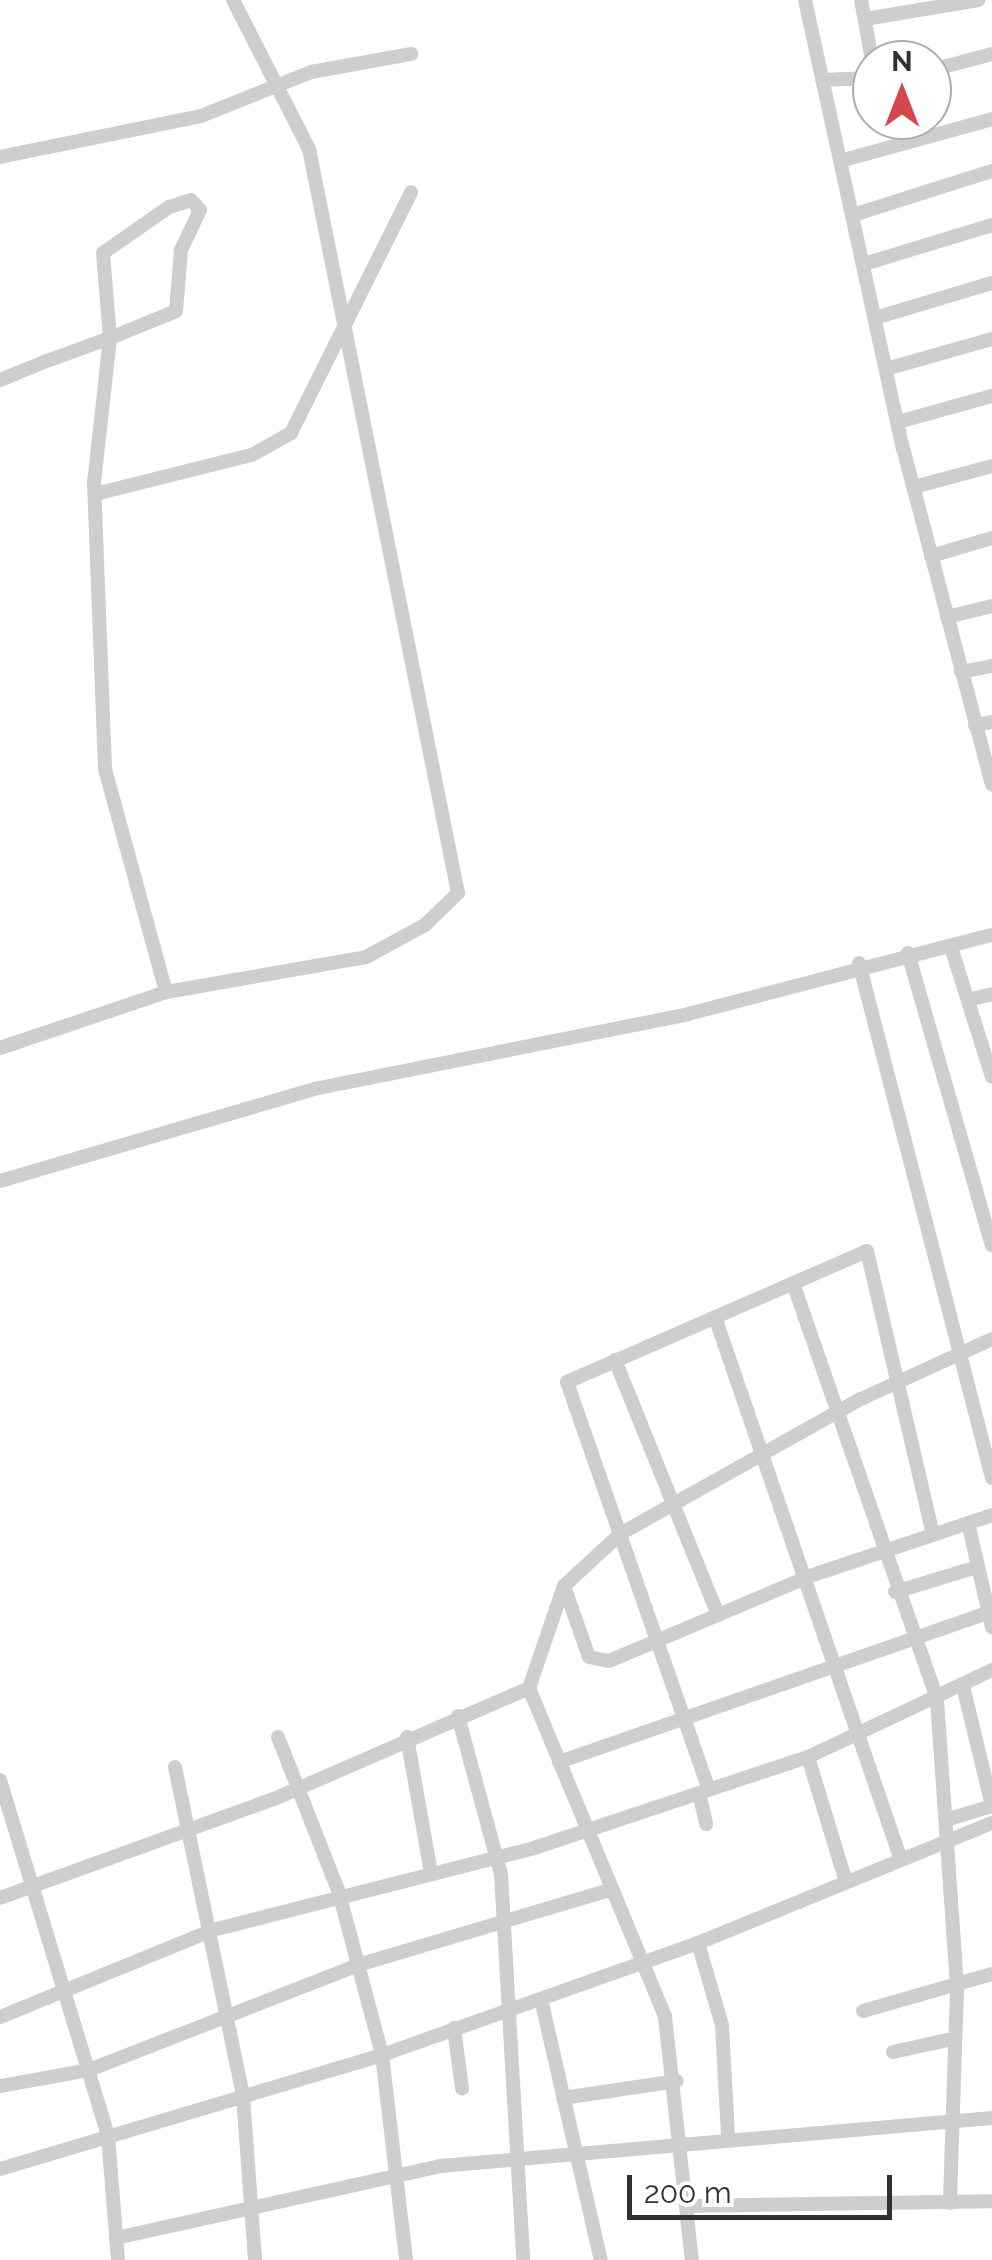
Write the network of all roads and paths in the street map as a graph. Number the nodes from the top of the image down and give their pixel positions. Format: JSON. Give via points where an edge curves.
{"nodes":[{"id":1,"x":232,"y":0,"type":"edge"},
{"id":2,"x":805,"y":0,"type":"edge"},
{"id":3,"x":861,"y":0,"type":"edge"},
{"id":4,"x":978,"y":0,"type":"edge"},
{"id":5,"x":865,"y":20,"type":"junction"},
{"id":6,"x":868,"y":40,"type":"edge"},
{"id":7,"x":411,"y":54,"type":"dead end"},
{"id":8,"x":992,"y":54,"type":"edge"},
{"id":9,"x":952,"y":65,"type":"edge"},
{"id":10,"x":852,"y":79,"type":"edge"},
{"id":11,"x":822,"y":80,"type":"junction"},
{"id":12,"x":276,"y":86,"type":"junction"},
{"id":13,"x":992,"y":119,"type":"edge"},
{"id":14,"x":0,"y":156,"type":"edge"},
{"id":15,"x":840,"y":162,"type":"junction"},
{"id":16,"x":992,"y":171,"type":"edge"},
{"id":17,"x":411,"y":192,"type":"dead end"},
{"id":18,"x":853,"y":215,"type":"junction"},
{"id":19,"x":992,"y":224,"type":"edge"},
{"id":20,"x":864,"y":264,"type":"junction"},
{"id":21,"x":992,"y":283,"type":"edge"},
{"id":22,"x":875,"y":318,"type":"junction"},
{"id":23,"x":342,"y":326,"type":"junction"},
{"id":24,"x":110,"y":338,"type":"junction"},
{"id":25,"x":992,"y":338,"type":"edge"},
{"id":26,"x":886,"y":369,"type":"junction"},
{"id":27,"x":0,"y":380,"type":"edge"},
{"id":28,"x":992,"y":396,"type":"edge"},
{"id":29,"x":898,"y":422,"type":"junction"},
{"id":30,"x":992,"y":466,"type":"edge"},
{"id":31,"x":914,"y":487,"type":"junction"},
{"id":32,"x":95,"y":494,"type":"junction"},
{"id":33,"x":992,"y":538,"type":"edge"},
{"id":34,"x":931,"y":556,"type":"junction"},
{"id":35,"x":992,"y":606,"type":"edge"},
{"id":36,"x":947,"y":618,"type":"junction"},
{"id":37,"x":992,"y":666,"type":"edge"},
{"id":38,"x":962,"y":672,"type":"junction"},
{"id":39,"x":992,"y":722,"type":"edge"},
{"id":40,"x":975,"y":725,"type":"junction"},
{"id":41,"x":992,"y":784,"type":"edge"},
{"id":42,"x":992,"y":935,"type":"edge"},
{"id":43,"x":951,"y":946,"type":"junction"},
{"id":44,"x":908,"y":954,"type":"junction"},
{"id":45,"x":858,"y":963,"type":"junction"},
{"id":46,"x":166,"y":992,"type":"junction"},
{"id":47,"x":992,"y":994,"type":"edge"},
{"id":48,"x":968,"y":1000,"type":"junction"},
{"id":49,"x":0,"y":1048,"type":"edge"},
{"id":50,"x":992,"y":1077,"type":"edge"},
{"id":51,"x":0,"y":1181,"type":"edge"},
{"id":52,"x":992,"y":1244,"type":"edge"},
{"id":53,"x":792,"y":1282,"type":"junction"},
{"id":54,"x":715,"y":1317,"type":"junction"},
{"id":55,"x":992,"y":1339,"type":"edge"},
{"id":56,"x":960,"y":1354,"type":"junction"},
{"id":57,"x":615,"y":1360,"type":"junction"},
{"id":58,"x":896,"y":1382,"type":"junction"},
{"id":59,"x":834,"y":1415,"type":"junction"},
{"id":60,"x":764,"y":1453,"type":"junction"},
{"id":61,"x":992,"y":1478,"type":"edge"},
{"id":62,"x":676,"y":1502,"type":"junction"},
{"id":63,"x":992,"y":1515,"type":"edge"},
{"id":64,"x":968,"y":1523,"type":"junction"},
{"id":65,"x":620,"y":1534,"type":"junction"},
{"id":66,"x":934,"y":1534,"type":"junction"},
{"id":67,"x":879,"y":1552,"type":"junction"},
{"id":68,"x":978,"y":1567,"type":"junction"},
{"id":69,"x":810,"y":1576,"type":"junction"},
{"id":70,"x":564,"y":1586,"type":"junction"},
{"id":71,"x":895,"y":1592,"type":"junction"},
{"id":72,"x":718,"y":1615,"type":"junction"},
{"id":73,"x":990,"y":1617,"type":"edge"},
{"id":74,"x":661,"y":1638,"type":"junction"},
{"id":75,"x":916,"y":1643,"type":"junction"},
{"id":76,"x":992,"y":1670,"type":"edge"},
{"id":77,"x":834,"y":1673,"type":"junction"},
{"id":78,"x":963,"y":1686,"type":"junction"},
{"id":79,"x":529,"y":1688,"type":"junction"},
{"id":80,"x":937,"y":1700,"type":"junction"},
{"id":81,"x":458,"y":1716,"type":"junction"},
{"id":82,"x":690,"y":1720,"type":"junction"},
{"id":83,"x":407,"y":1737,"type":"junction"},
{"id":84,"x":278,"y":1738,"type":"dead end"},
{"id":85,"x":856,"y":1740,"type":"junction"},
{"id":86,"x":808,"y":1758,"type":"junction"},
{"id":87,"x":559,"y":1762,"type":"junction"},
{"id":88,"x":175,"y":1767,"type":"dead end"},
{"id":89,"x":0,"y":1780,"type":"edge"},
{"id":90,"x":304,"y":1785,"type":"junction"},
{"id":91,"x":704,"y":1791,"type":"junction"},
{"id":92,"x":949,"y":1819,"type":"junction"},
{"id":93,"x":706,"y":1824,"type":"dead end"},
{"id":94,"x":991,"y":1824,"type":"edge"},
{"id":95,"x":585,"y":1826,"type":"junction"},
{"id":96,"x":194,"y":1828,"type":"junction"},
{"id":97,"x":992,"y":1833,"type":"edge"},
{"id":98,"x":950,"y":1840,"type":"junction"},
{"id":99,"x":499,"y":1858,"type":"junction"},
{"id":100,"x":901,"y":1860,"type":"junction"},
{"id":101,"x":431,"y":1872,"type":"junction"},
{"id":102,"x":846,"y":1882,"type":"junction"},
{"id":103,"x":27,"y":1889,"type":"junction"},
{"id":104,"x":339,"y":1892,"type":"junction"},
{"id":105,"x":607,"y":1892,"type":"junction"},
{"id":106,"x":0,"y":1898,"type":"edge"},
{"id":107,"x":504,"y":1922,"type":"junction"},
{"id":108,"x":213,"y":1930,"type":"junction"},
{"id":109,"x":698,"y":1943,"type":"junction"},
{"id":110,"x":358,"y":1966,"type":"junction"},
{"id":111,"x":643,"y":1967,"type":"junction"},
{"id":112,"x":992,"y":1974,"type":"edge"},
{"id":113,"x":957,"y":1990,"type":"junction"},
{"id":114,"x":68,"y":1994,"type":"junction"},
{"id":115,"x":541,"y":1999,"type":"junction"},
{"id":116,"x":513,"y":2007,"type":"junction"},
{"id":117,"x":863,"y":2011,"type":"dead end"},
{"id":118,"x":0,"y":2017,"type":"edge"},
{"id":119,"x":229,"y":2018,"type":"junction"},
{"id":120,"x":454,"y":2028,"type":"junction"},
{"id":121,"x":952,"y":2040,"type":"junction"},
{"id":122,"x":893,"y":2052,"type":"dead end"},
{"id":123,"x":382,"y":2054,"type":"junction"},
{"id":124,"x":89,"y":2070,"type":"junction"},
{"id":125,"x":677,"y":2080,"type":"junction"},
{"id":126,"x":0,"y":2086,"type":"edge"},
{"id":127,"x":462,"y":2088,"type":"dead end"},
{"id":128,"x":244,"y":2096,"type":"junction"},
{"id":129,"x":563,"y":2098,"type":"junction"},
{"id":130,"x":992,"y":2118,"type":"edge"},
{"id":131,"x":950,"y":2121,"type":"junction"},
{"id":132,"x":108,"y":2136,"type":"junction"},
{"id":133,"x":728,"y":2136,"type":"junction"},
{"id":134,"x":680,"y":2139,"type":"junction"},
{"id":135,"x":574,"y":2157,"type":"junction"},
{"id":136,"x":524,"y":2164,"type":"junction"},
{"id":137,"x":0,"y":2169,"type":"edge"},
{"id":138,"x":400,"y":2173,"type":"junction"},
{"id":139,"x":992,"y":2201,"type":"edge"},
{"id":140,"x":950,"y":2203,"type":"junction"},
{"id":141,"x":686,"y":2206,"type":"junction"},
{"id":142,"x":252,"y":2209,"type":"junction"},
{"id":143,"x":116,"y":2238,"type":"junction"},
{"id":144,"x":118,"y":2260,"type":"edge"},
{"id":145,"x":256,"y":2260,"type":"edge"},
{"id":146,"x":406,"y":2260,"type":"edge"},
{"id":147,"x":523,"y":2260,"type":"edge"},
{"id":148,"x":601,"y":2260,"type":"edge"},
{"id":149,"x":692,"y":2260,"type":"edge"}],
"edges":[{"from":1,"to":12,"type":"street"},
{"from":2,"to":11,"type":"street"},
{"from":3,"to":5,"type":"street"},
{"from":4,"to":5,"type":"street"},
{"from":5,"to":6,"type":"street"},
{"from":7,"to":12,"type":"street"},
{"from":8,"to":9,"type":"street"},
{"from":10,"to":11,"type":"street"},
{"from":11,"to":15,"type":"street"},
{"from":12,"to":14,"type":"street","via":[[201,116]]},
{"from":12,"to":23,"type":"street","via":[[309,149]]},
{"from":13,"to":15,"type":"street"},
{"from":15,"to":18,"type":"street"},
{"from":16,"to":18,"type":"street"},
{"from":17,"to":23,"type":"street"},
{"from":18,"to":20,"type":"street"},
{"from":19,"to":20,"type":"street"},
{"from":20,"to":22,"type":"street"},
{"from":21,"to":22,"type":"street"},
{"from":22,"to":26,"type":"street"},
{"from":23,"to":32,"type":"street","via":[[290,433],[252,455]]},
{"from":23,"to":46,"type":"street","via":[[458,892],[425,925],[366,956]]},
{"from":24,"to":24,"type":"street","via":[[103,253],[191,200],[200,210],[181,250],[176,311]]},
{"from":24,"to":27,"type":"street"},
{"from":24,"to":32,"type":"street"},
{"from":25,"to":26,"type":"street"},
{"from":26,"to":29,"type":"street"},
{"from":28,"to":29,"type":"street"},
{"from":29,"to":31,"type":"street"},
{"from":30,"to":31,"type":"street"},
{"from":31,"to":34,"type":"street"},
{"from":32,"to":46,"type":"street","via":[[108,785]]},
{"from":33,"to":34,"type":"street"},
{"from":34,"to":36,"type":"street"},
{"from":35,"to":36,"type":"street"},
{"from":36,"to":38,"type":"street"},
{"from":37,"to":38,"type":"street"},
{"from":38,"to":40,"type":"street"},
{"from":39,"to":40,"type":"street"},
{"from":40,"to":41,"type":"street"},
{"from":42,"to":43,"type":"street"},
{"from":43,"to":44,"type":"street"},
{"from":43,"to":48,"type":"street"},
{"from":44,"to":45,"type":"street"},
{"from":44,"to":52,"type":"street"},
{"from":45,"to":51,"type":"street","via":[[688,1014],[319,1088]]},
{"from":45,"to":56,"type":"street"},
{"from":46,"to":49,"type":"street"},
{"from":47,"to":48,"type":"street"},
{"from":48,"to":50,"type":"street"},
{"from":53,"to":54,"type":"street"},
{"from":53,"to":58,"type":"street","via":[[867,1251]]},
{"from":53,"to":59,"type":"street"},
{"from":54,"to":57,"type":"street"},
{"from":54,"to":60,"type":"street"},
{"from":55,"to":56,"type":"street"},
{"from":56,"to":58,"type":"street"},
{"from":56,"to":61,"type":"street"},
{"from":57,"to":62,"type":"street"},
{"from":57,"to":65,"type":"street","via":[[567,1382]]},
{"from":58,"to":59,"type":"street"},
{"from":58,"to":66,"type":"street"},
{"from":59,"to":60,"type":"street"},
{"from":59,"to":67,"type":"street"},
{"from":60,"to":62,"type":"street"},
{"from":60,"to":69,"type":"street"},
{"from":62,"to":65,"type":"street"},
{"from":62,"to":72,"type":"street"},
{"from":63,"to":64,"type":"street"},
{"from":64,"to":66,"type":"street"},
{"from":64,"to":68,"type":"street"},
{"from":65,"to":70,"type":"street"},
{"from":65,"to":74,"type":"street"},
{"from":66,"to":67,"type":"street"},
{"from":67,"to":69,"type":"street"},
{"from":67,"to":71,"type":"street"},
{"from":68,"to":71,"type":"street"},
{"from":68,"to":73,"type":"street"},
{"from":69,"to":72,"type":"street"},
{"from":69,"to":77,"type":"street"},
{"from":70,"to":74,"type":"street","via":[[589,1657],[609,1660]]},
{"from":70,"to":79,"type":"street"},
{"from":71,"to":75,"type":"street"},
{"from":72,"to":74,"type":"street"},
{"from":73,"to":75,"type":"street"},
{"from":74,"to":82,"type":"street"},
{"from":75,"to":77,"type":"street"},
{"from":75,"to":80,"type":"street"},
{"from":76,"to":78,"type":"street"},
{"from":77,"to":82,"type":"street"},
{"from":77,"to":85,"type":"street"},
{"from":78,"to":80,"type":"street"},
{"from":78,"to":92,"type":"street","via":[[992,1806]]},
{"from":79,"to":81,"type":"street"},
{"from":79,"to":87,"type":"street"},
{"from":80,"to":85,"type":"street"},
{"from":80,"to":92,"type":"street"},
{"from":81,"to":83,"type":"street"},
{"from":81,"to":99,"type":"street"},
{"from":82,"to":87,"type":"street"},
{"from":82,"to":91,"type":"street"},
{"from":83,"to":90,"type":"street"},
{"from":83,"to":101,"type":"street"},
{"from":84,"to":90,"type":"street"},
{"from":85,"to":86,"type":"street"},
{"from":85,"to":100,"type":"street"},
{"from":86,"to":91,"type":"street"},
{"from":86,"to":102,"type":"street"},
{"from":87,"to":95,"type":"street"},
{"from":88,"to":96,"type":"street"},
{"from":89,"to":103,"type":"street"},
{"from":90,"to":96,"type":"street"},
{"from":90,"to":104,"type":"street"},
{"from":91,"to":93,"type":"street"},
{"from":91,"to":95,"type":"street"},
{"from":92,"to":98,"type":"street"},
{"from":94,"to":97,"type":"street"},
{"from":94,"to":98,"type":"street"},
{"from":95,"to":99,"type":"street"},
{"from":95,"to":105,"type":"street"},
{"from":96,"to":103,"type":"street"},
{"from":96,"to":108,"type":"street"},
{"from":98,"to":100,"type":"street"},
{"from":98,"to":113,"type":"street"},
{"from":99,"to":101,"type":"street"},
{"from":99,"to":107,"type":"street"},
{"from":100,"to":102,"type":"street"},
{"from":101,"to":104,"type":"street"},
{"from":102,"to":109,"type":"street"},
{"from":103,"to":106,"type":"street"},
{"from":103,"to":114,"type":"street"},
{"from":104,"to":108,"type":"street"},
{"from":104,"to":110,"type":"street"},
{"from":105,"to":107,"type":"street"},
{"from":105,"to":111,"type":"street"},
{"from":107,"to":110,"type":"street"},
{"from":107,"to":116,"type":"street"},
{"from":108,"to":114,"type":"street"},
{"from":108,"to":119,"type":"street"},
{"from":109,"to":111,"type":"street"},
{"from":109,"to":133,"type":"street","via":[[722,2025]]},
{"from":110,"to":119,"type":"street"},
{"from":110,"to":123,"type":"street"},
{"from":111,"to":115,"type":"street"},
{"from":111,"to":125,"type":"street"},
{"from":112,"to":113,"type":"street"},
{"from":113,"to":117,"type":"street"},
{"from":113,"to":121,"type":"street"},
{"from":114,"to":118,"type":"street"},
{"from":114,"to":124,"type":"street"},
{"from":115,"to":116,"type":"street"},
{"from":115,"to":129,"type":"street"},
{"from":116,"to":120,"type":"street"},
{"from":116,"to":136,"type":"street"},
{"from":119,"to":124,"type":"street"},
{"from":119,"to":128,"type":"street"},
{"from":120,"to":123,"type":"street"},
{"from":120,"to":127,"type":"street"},
{"from":121,"to":122,"type":"street"},
{"from":121,"to":131,"type":"street"},
{"from":123,"to":128,"type":"street"},
{"from":123,"to":138,"type":"street"},
{"from":124,"to":126,"type":"street"},
{"from":124,"to":132,"type":"street"},
{"from":125,"to":129,"type":"street"},
{"from":125,"to":134,"type":"street"},
{"from":128,"to":132,"type":"street"},
{"from":128,"to":142,"type":"street"},
{"from":129,"to":135,"type":"street"},
{"from":130,"to":131,"type":"street"},
{"from":131,"to":133,"type":"street"},
{"from":131,"to":140,"type":"street"},
{"from":132,"to":137,"type":"street"},
{"from":132,"to":143,"type":"street"},
{"from":133,"to":134,"type":"street"},
{"from":134,"to":135,"type":"street"},
{"from":134,"to":141,"type":"street"},
{"from":135,"to":136,"type":"street"},
{"from":135,"to":148,"type":"street"},
{"from":136,"to":138,"type":"street"},
{"from":136,"to":147,"type":"street"},
{"from":138,"to":142,"type":"street"},
{"from":138,"to":146,"type":"street"},
{"from":139,"to":140,"type":"street"},
{"from":140,"to":141,"type":"street"},
{"from":141,"to":149,"type":"street"},
{"from":142,"to":143,"type":"street"},
{"from":142,"to":145,"type":"street"},
{"from":143,"to":144,"type":"street"}]}
